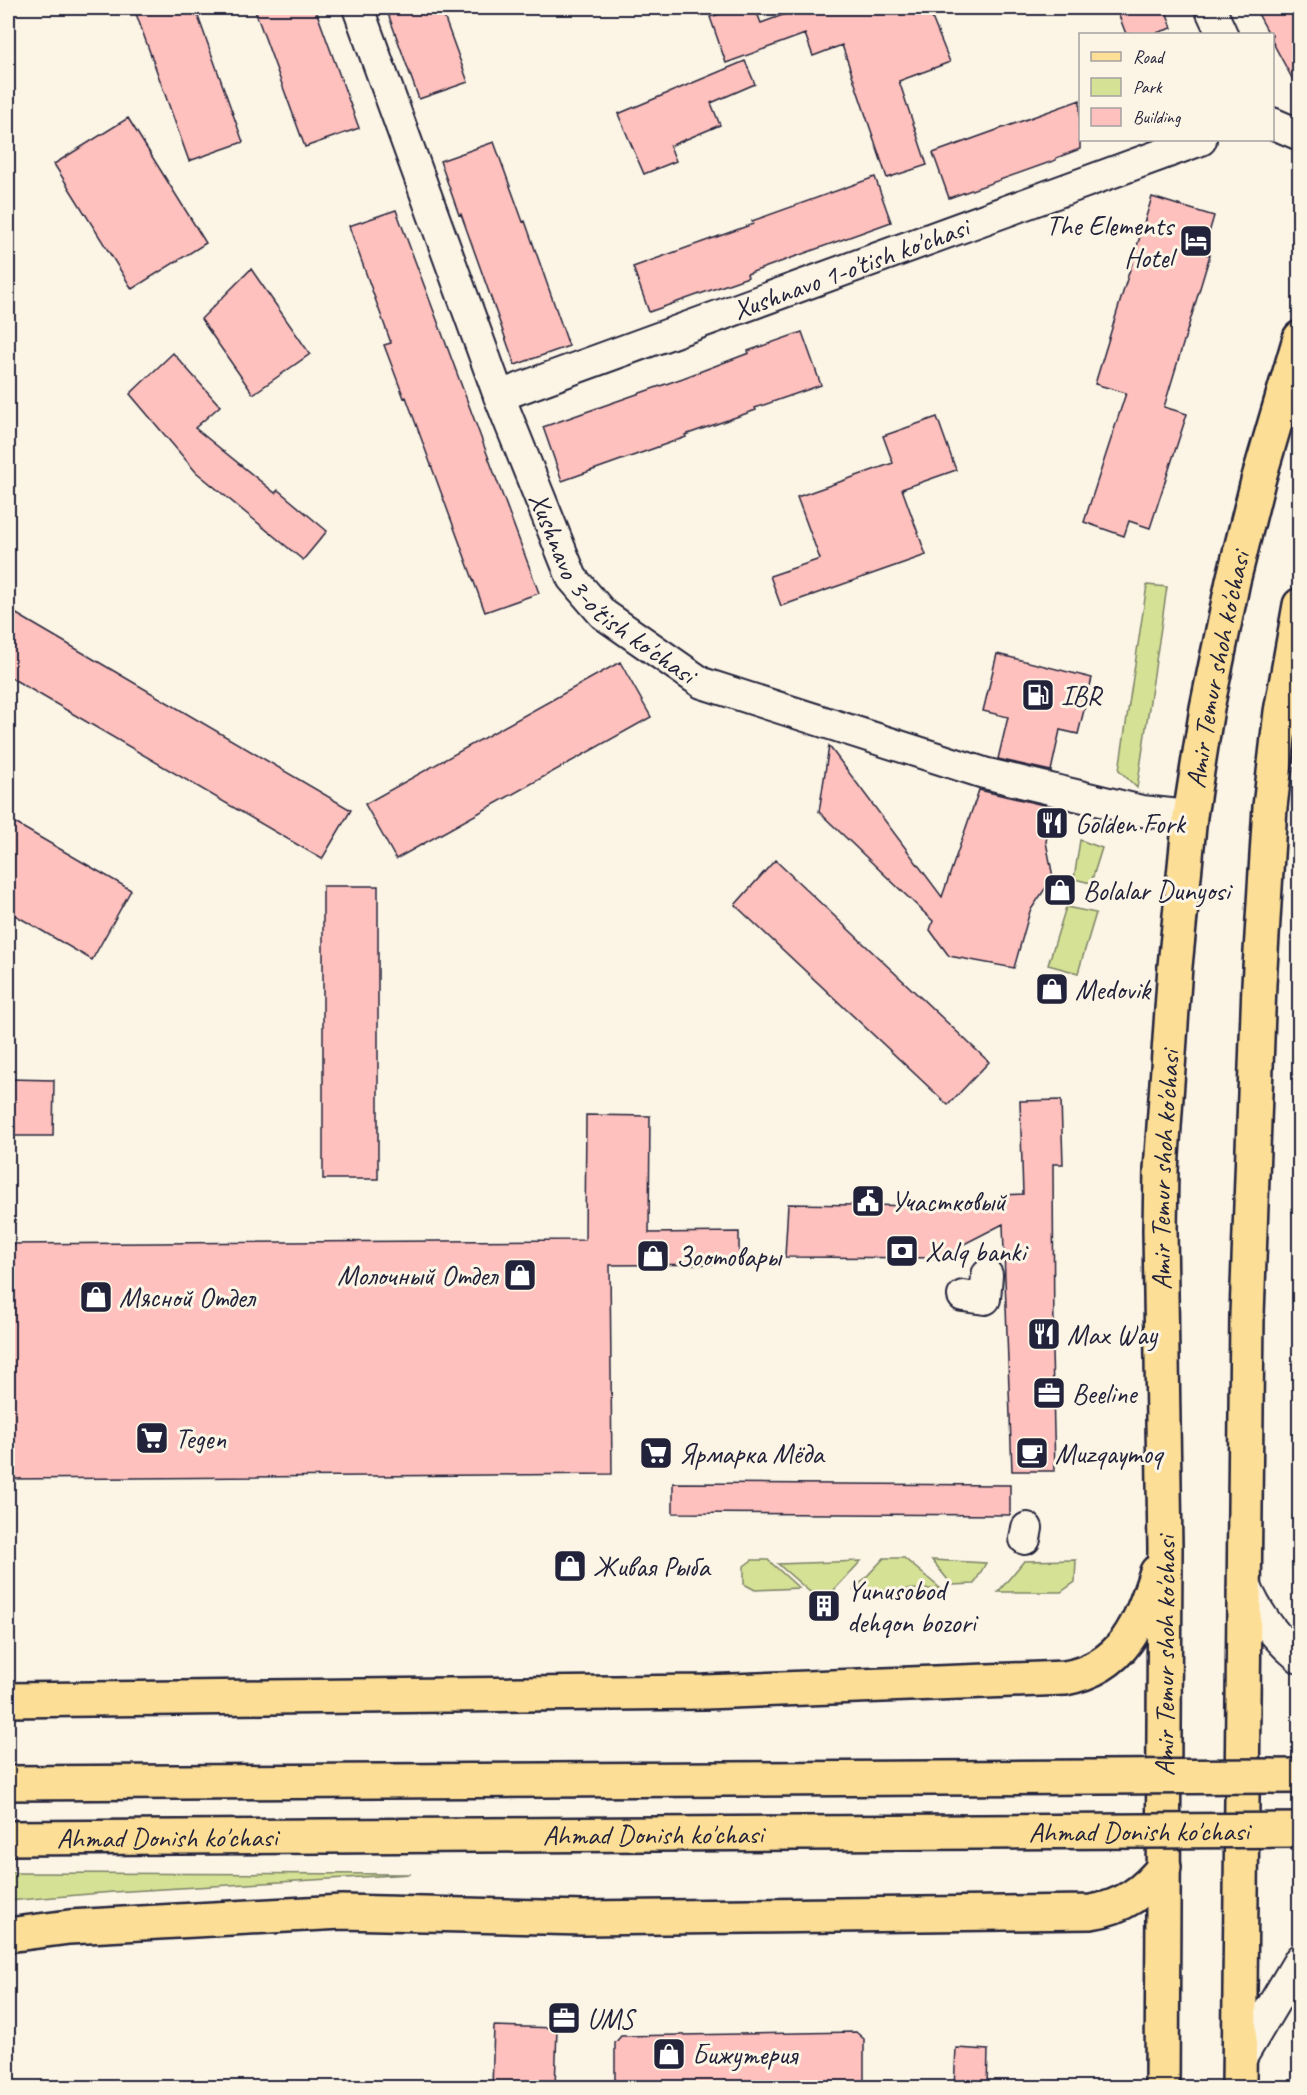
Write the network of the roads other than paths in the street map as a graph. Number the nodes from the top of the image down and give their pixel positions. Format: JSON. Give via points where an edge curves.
{"nodes":[{"id":1,"x":358,"y":8,"type":"edge"},
{"id":2,"x":1210,"y":8,"type":"edge"},
{"id":3,"x":1222,"y":33,"type":"edge"},
{"id":4,"x":1274,"y":124,"type":"edge"},
{"id":5,"x":1299,"y":135,"type":"edge"},
{"id":6,"x":1198,"y":141,"type":"edge"},
{"id":7,"x":1299,"y":338,"type":"edge"},
{"id":8,"x":499,"y":396,"type":"junction"},
{"id":9,"x":1299,"y":605,"type":"edge"},
{"id":10,"x":1190,"y":816,"type":"junction"},
{"id":11,"x":987,"y":1275,"type":"dead end"},
{"id":12,"x":963,"y":1296,"type":"dead end"},
{"id":13,"x":1165,"y":1548,"type":"junction"},
{"id":14,"x":1245,"y":1584,"type":"junction"},
{"id":15,"x":1299,"y":1658,"type":"edge"},
{"id":16,"x":8,"y":1700,"type":"edge"},
{"id":17,"x":1299,"y":1776,"type":"edge"},
{"id":18,"x":8,"y":1783,"type":"edge"},
{"id":19,"x":1299,"y":1830,"type":"edge"},
{"id":20,"x":8,"y":1838,"type":"edge"},
{"id":21,"x":1164,"y":1867,"type":"junction"},
{"id":22,"x":8,"y":1935,"type":"edge"},
{"id":23,"x":1299,"y":1959,"type":"edge"},
{"id":24,"x":1240,"y":2074,"type":"edge"},
{"id":25,"x":1162,"y":2088,"type":"edge"}],
"edges":[{"from":1,"to":8,"type":"street","name":"Xushnavo 3-o'tish ko'chasi"},
{"from":2,"to":3,"type":"street"},
{"from":4,"to":5,"type":"street"},
{"from":6,"to":8,"type":"street","name":"Xushnavo 1-o'tish ko'chasi"},
{"from":7,"to":10,"type":"main road","name":"Amir Temur shoh ko'chasi","via":[[1233,581]]},
{"from":8,"to":10,"type":"street","name":"Xushnavo 3-o'tish ko'chasi","via":[[572,578],[603,614],[702,683],[984,773],[1142,812]]},
{"from":9,"to":14,"type":"main road","via":[[1270,807],[1259,984],[1247,1315]]},
{"from":10,"to":13,"type":"main road","name":"Amir Temur shoh ko'chasi","via":[[1161,1170]]},
{"from":11,"to":12,"type":"street","via":[[985,1299]]},
{"from":13,"to":16,"type":"main road","via":[[1148,1601],[1124,1646],[1103,1663],[1065,1678],[705,1692]]},
{"from":13,"to":21,"type":"main road","name":"Amir Temur shoh ko'chasi"},
{"from":14,"to":15,"type":"street","via":[[1262,1620]]},
{"from":14,"to":24,"type":"main road"},
{"from":17,"to":18,"type":"main road","name":"Ahmad Donish ko'chasi","bridge":true},
{"from":19,"to":20,"type":"main road","name":"Ahmad Donish ko'chasi","bridge":true},
{"from":21,"to":22,"type":"main road","via":[[1132,1898],[1112,1908],[1091,1912],[596,1918],[342,1912],[69,1927]]},
{"from":21,"to":25,"type":"main road","name":"Amir Temur shoh ko'chasi"},
{"from":23,"to":24,"type":"street"}]}
